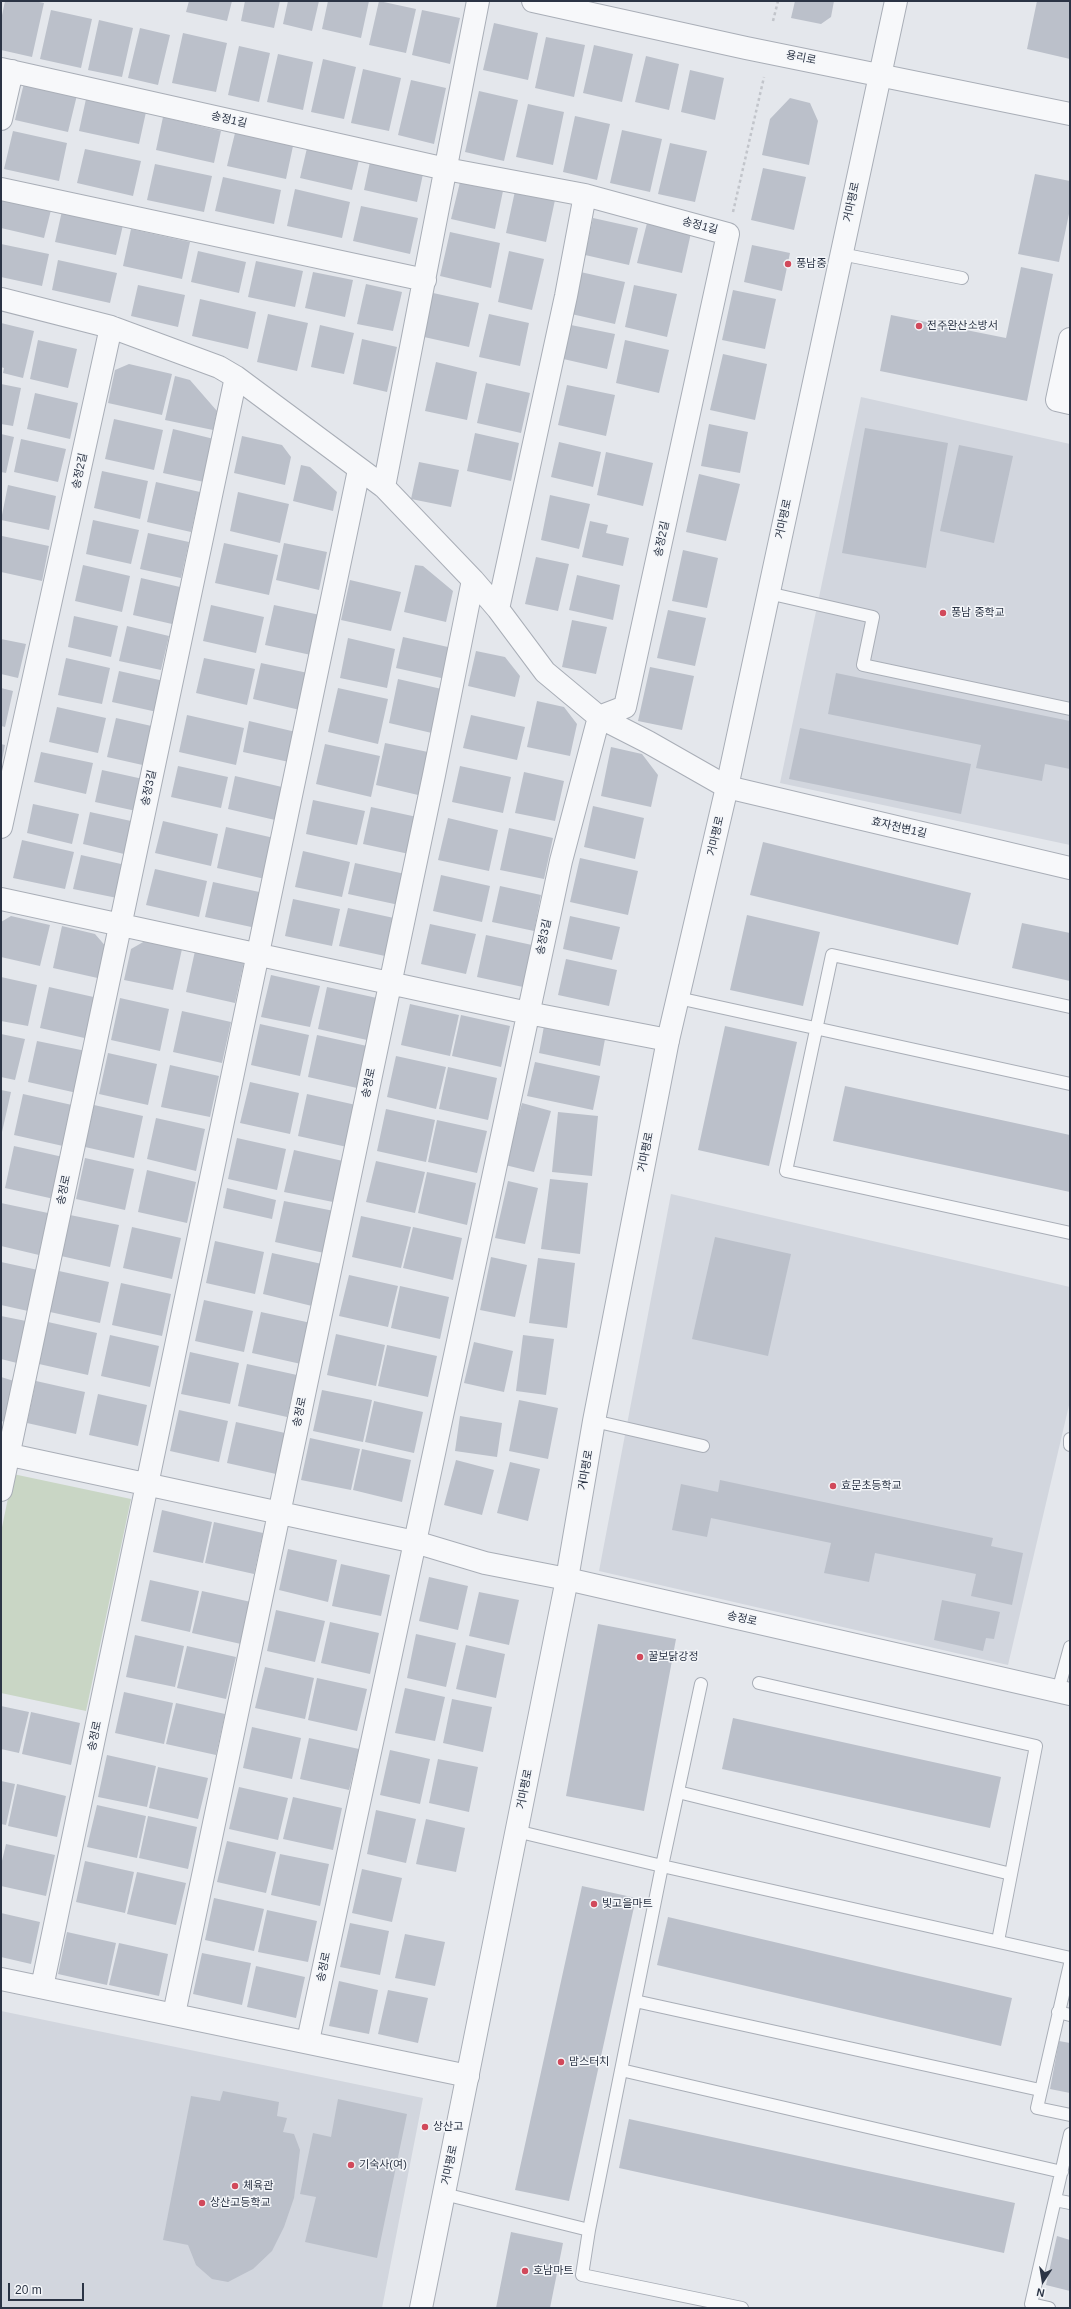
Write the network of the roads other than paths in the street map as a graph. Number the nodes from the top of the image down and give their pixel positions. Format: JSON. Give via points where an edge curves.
{"nodes":[{"id":1,"x":478,"y":1,"type":"edge"},
{"id":2,"x":533,"y":1,"type":"edge"},
{"id":3,"x":896,"y":1,"type":"edge"},
{"id":4,"x":6,"y":70,"type":"edge"},
{"id":5,"x":880,"y":74,"type":"junction"},
{"id":6,"x":1070,"y":114,"type":"edge"},
{"id":7,"x":1,"y":119,"type":"edge"},
{"id":8,"x":446,"y":168,"type":"junction"},
{"id":9,"x":1,"y":189,"type":"edge"},
{"id":10,"x":585,"y":195,"type":"junction"},
{"id":11,"x":841,"y":254,"type":"junction"},
{"id":12,"x":962,"y":278,"type":"dead end"},
{"id":13,"x":425,"y":280,"type":"junction"},
{"id":14,"x":1,"y":299,"type":"edge"},
{"id":15,"x":111,"y":327,"type":"junction"},
{"id":16,"x":1070,"y":338,"type":"edge"},
{"id":17,"x":705,"y":344,"type":"joint"},
{"id":18,"x":236,"y":377,"type":"junction"},
{"id":19,"x":1070,"y":403,"type":"edge"},
{"id":20,"x":359,"y":470,"type":"junction"},
{"id":21,"x":384,"y":487,"type":"junction"},
{"id":22,"x":473,"y":580,"type":"junction"},
{"id":23,"x":768,"y":593,"type":"junction"},
{"id":24,"x":498,"y":608,"type":"junction"},
{"id":25,"x":1070,"y":709,"type":"edge"},
{"id":26,"x":599,"y":717,"type":"junction"},
{"id":27,"x":727,"y":787,"type":"junction"},
{"id":28,"x":1,"y":827,"type":"edge"},
{"id":29,"x":1070,"y":868,"type":"edge"},
{"id":30,"x":1,"y":899,"type":"edge"},
{"id":31,"x":120,"y":925,"type":"junction"},
{"id":32,"x":258,"y":954,"type":"junction"},
{"id":33,"x":390,"y":983,"type":"junction"},
{"id":34,"x":678,"y":998,"type":"junction"},
{"id":35,"x":1070,"y":1007,"type":"edge"},
{"id":36,"x":528,"y":1013,"type":"junction"},
{"id":37,"x":816,"y":1029,"type":"junction"},
{"id":38,"x":668,"y":1040,"type":"junction"},
{"id":39,"x":1070,"y":1084,"type":"edge"},
{"id":40,"x":1070,"y":1233,"type":"edge"},
{"id":41,"x":594,"y":1421,"type":"junction"},
{"id":42,"x":1070,"y":1440,"type":"edge"},
{"id":43,"x":1070,"y":1445,"type":"edge"},
{"id":44,"x":703,"y":1446,"type":"dead end"},
{"id":45,"x":5,"y":1454,"type":"edge"},
{"id":46,"x":147,"y":1484,"type":"junction"},
{"id":47,"x":1,"y":1490,"type":"edge"},
{"id":48,"x":279,"y":1512,"type":"junction"},
{"id":49,"x":415,"y":1542,"type":"junction"},
{"id":50,"x":567,"y":1579,"type":"junction"},
{"id":51,"x":1070,"y":1647,"type":"edge"},
{"id":52,"x":759,"y":1683,"type":"dead end"},
{"id":53,"x":701,"y":1684,"type":"dead end"},
{"id":54,"x":1064,"y":1693,"type":"edge"},
{"id":55,"x":678,"y":1792,"type":"junction"},
{"id":56,"x":516,"y":1831,"type":"junction"},
{"id":57,"x":662,"y":1866,"type":"junction"},
{"id":58,"x":1012,"y":1874,"type":"junction"},
{"id":59,"x":998,"y":1941,"type":"junction"},
{"id":60,"x":1070,"y":1958,"type":"edge"},
{"id":61,"x":1070,"y":1964,"type":"edge"},
{"id":62,"x":1,"y":1979,"type":"edge"},
{"id":63,"x":42,"y":1987,"type":"junction"},
{"id":64,"x":635,"y":2001,"type":"junction"},
{"id":65,"x":1058,"y":2012,"type":"junction"},
{"id":66,"x":174,"y":2014,"type":"junction"},
{"id":67,"x":1070,"y":2015,"type":"edge"},
{"id":68,"x":308,"y":2041,"type":"junction"},
{"id":69,"x":621,"y":2070,"type":"junction"},
{"id":70,"x":468,"y":2076,"type":"junction"},
{"id":71,"x":1040,"y":2090,"type":"junction"},
{"id":72,"x":1070,"y":2115,"type":"edge"},
{"id":73,"x":1070,"y":2134,"type":"edge"},
{"id":74,"x":1062,"y":2172,"type":"junction"},
{"id":75,"x":444,"y":2194,"type":"junction"},
{"id":76,"x":1055,"y":2200,"type":"junction"},
{"id":77,"x":1070,"y":2203,"type":"edge"},
{"id":78,"x":589,"y":2230,"type":"junction"},
{"id":79,"x":421,"y":2308,"type":"edge"},
{"id":80,"x":742,"y":2308,"type":"edge"},
{"id":81,"x":1049,"y":2308,"type":"edge"}],
"edges":[{"from":1,"to":8,"type":"street"},
{"from":2,"to":5,"type":"street","name":"용리로","via":[[746,48]]},
{"from":3,"to":5,"type":"street","name":"거마평로"},
{"from":4,"to":7,"type":"street","name":"송정1길"},
{"from":4,"to":8,"type":"street","name":"송정1길"},
{"from":5,"to":6,"type":"street","name":"용리로"},
{"from":5,"to":11,"type":"street","name":"거마평로"},
{"from":8,"to":10,"type":"street","name":"송정1길"},
{"from":8,"to":13,"type":"street"},
{"from":9,"to":13,"type":"street"},
{"from":10,"to":17,"type":"street","name":"송정1길","via":[[728,234]]},
{"from":10,"to":24,"type":"street","via":[[566,296]]},
{"from":11,"to":12,"type":"lane"},
{"from":11,"to":23,"type":"street","name":"거마평로"},
{"from":13,"to":21,"type":"street"},
{"from":14,"to":15,"type":"street"},
{"from":15,"to":18,"type":"street","via":[[219,367]]},
{"from":15,"to":28,"type":"street","name":"송정2길"},
{"from":16,"to":19,"type":"street","via":[[1057,400]]},
{"from":17,"to":26,"type":"street","name":"송정2길","via":[[625,707]]},
{"from":18,"to":20,"type":"street"},
{"from":18,"to":31,"type":"street","name":"송정3길"},
{"from":20,"to":21,"type":"street"},
{"from":20,"to":32,"type":"street"},
{"from":21,"to":22,"type":"street"},
{"from":22,"to":24,"type":"street"},
{"from":22,"to":33,"type":"street"},
{"from":23,"to":25,"type":"lane","via":[[873,617],[863,665]]},
{"from":23,"to":27,"type":"street","name":"거마평로"},
{"from":24,"to":26,"type":"street","via":[[545,672]]},
{"from":26,"to":27,"type":"street"},
{"from":26,"to":36,"type":"street","name":"송정3길","via":[[561,861]]},
{"from":27,"to":29,"type":"street","name":"효자천변1길"},
{"from":27,"to":34,"type":"street","name":"거마평로"},
{"from":30,"to":31,"type":"street"},
{"from":31,"to":32,"type":"street"},
{"from":31,"to":45,"type":"street","name":"송정로"},
{"from":32,"to":33,"type":"street"},
{"from":32,"to":46,"type":"street","name":"송정로"},
{"from":33,"to":36,"type":"street"},
{"from":33,"to":48,"type":"street","name":"송정로"},
{"from":34,"to":37,"type":"lane"},
{"from":34,"to":38,"type":"street","name":"거마평로"},
{"from":35,"to":37,"type":"lane","via":[[832,955]]},
{"from":36,"to":38,"type":"street"},
{"from":36,"to":49,"type":"street","name":"송정로"},
{"from":37,"to":39,"type":"lane"},
{"from":37,"to":40,"type":"lane","via":[[786,1171]]},
{"from":38,"to":41,"type":"street","name":"거마평로"},
{"from":41,"to":44,"type":"lane"},
{"from":41,"to":50,"type":"street","name":"거마평로"},
{"from":42,"to":43,"type":"lane"},
{"from":45,"to":46,"type":"street","name":"송정로"},
{"from":45,"to":47,"type":"street","name":"송정로"},
{"from":46,"to":48,"type":"street","name":"송정로"},
{"from":46,"to":63,"type":"street","name":"송정로"},
{"from":48,"to":49,"type":"street","name":"송정로"},
{"from":48,"to":66,"type":"street","name":"송정로"},
{"from":49,"to":50,"type":"street","name":"송정로","via":[[485,1563]]},
{"from":49,"to":68,"type":"street","name":"송정로"},
{"from":50,"to":54,"type":"street","name":"송정로"},
{"from":50,"to":56,"type":"street","name":"거마평로"},
{"from":51,"to":54,"type":"lane"},
{"from":52,"to":58,"type":"lane","via":[[1036,1746]]},
{"from":53,"to":55,"type":"lane"},
{"from":55,"to":57,"type":"lane"},
{"from":55,"to":58,"type":"lane"},
{"from":56,"to":57,"type":"lane"},
{"from":56,"to":70,"type":"street","name":"거마평로"},
{"from":57,"to":59,"type":"lane"},
{"from":57,"to":64,"type":"lane"},
{"from":58,"to":59,"type":"lane"},
{"from":59,"to":60,"type":"lane"},
{"from":61,"to":65,"type":"lane"},
{"from":62,"to":63,"type":"street"},
{"from":63,"to":66,"type":"street"},
{"from":64,"to":69,"type":"lane"},
{"from":64,"to":71,"type":"lane"},
{"from":65,"to":67,"type":"lane"},
{"from":65,"to":71,"type":"lane"},
{"from":66,"to":68,"type":"street"},
{"from":68,"to":70,"type":"street"},
{"from":69,"to":74,"type":"lane"},
{"from":69,"to":78,"type":"lane"},
{"from":70,"to":75,"type":"street","name":"거마평로"},
{"from":71,"to":72,"type":"lane","via":[[1037,2108]]},
{"from":73,"to":74,"type":"lane"},
{"from":74,"to":76,"type":"lane"},
{"from":75,"to":78,"type":"lane"},
{"from":75,"to":79,"type":"street","name":"거마평로"},
{"from":76,"to":77,"type":"lane"},
{"from":76,"to":81,"type":"lane","via":[[1031,2304]]},
{"from":78,"to":80,"type":"lane","via":[[582,2275]]}]}
